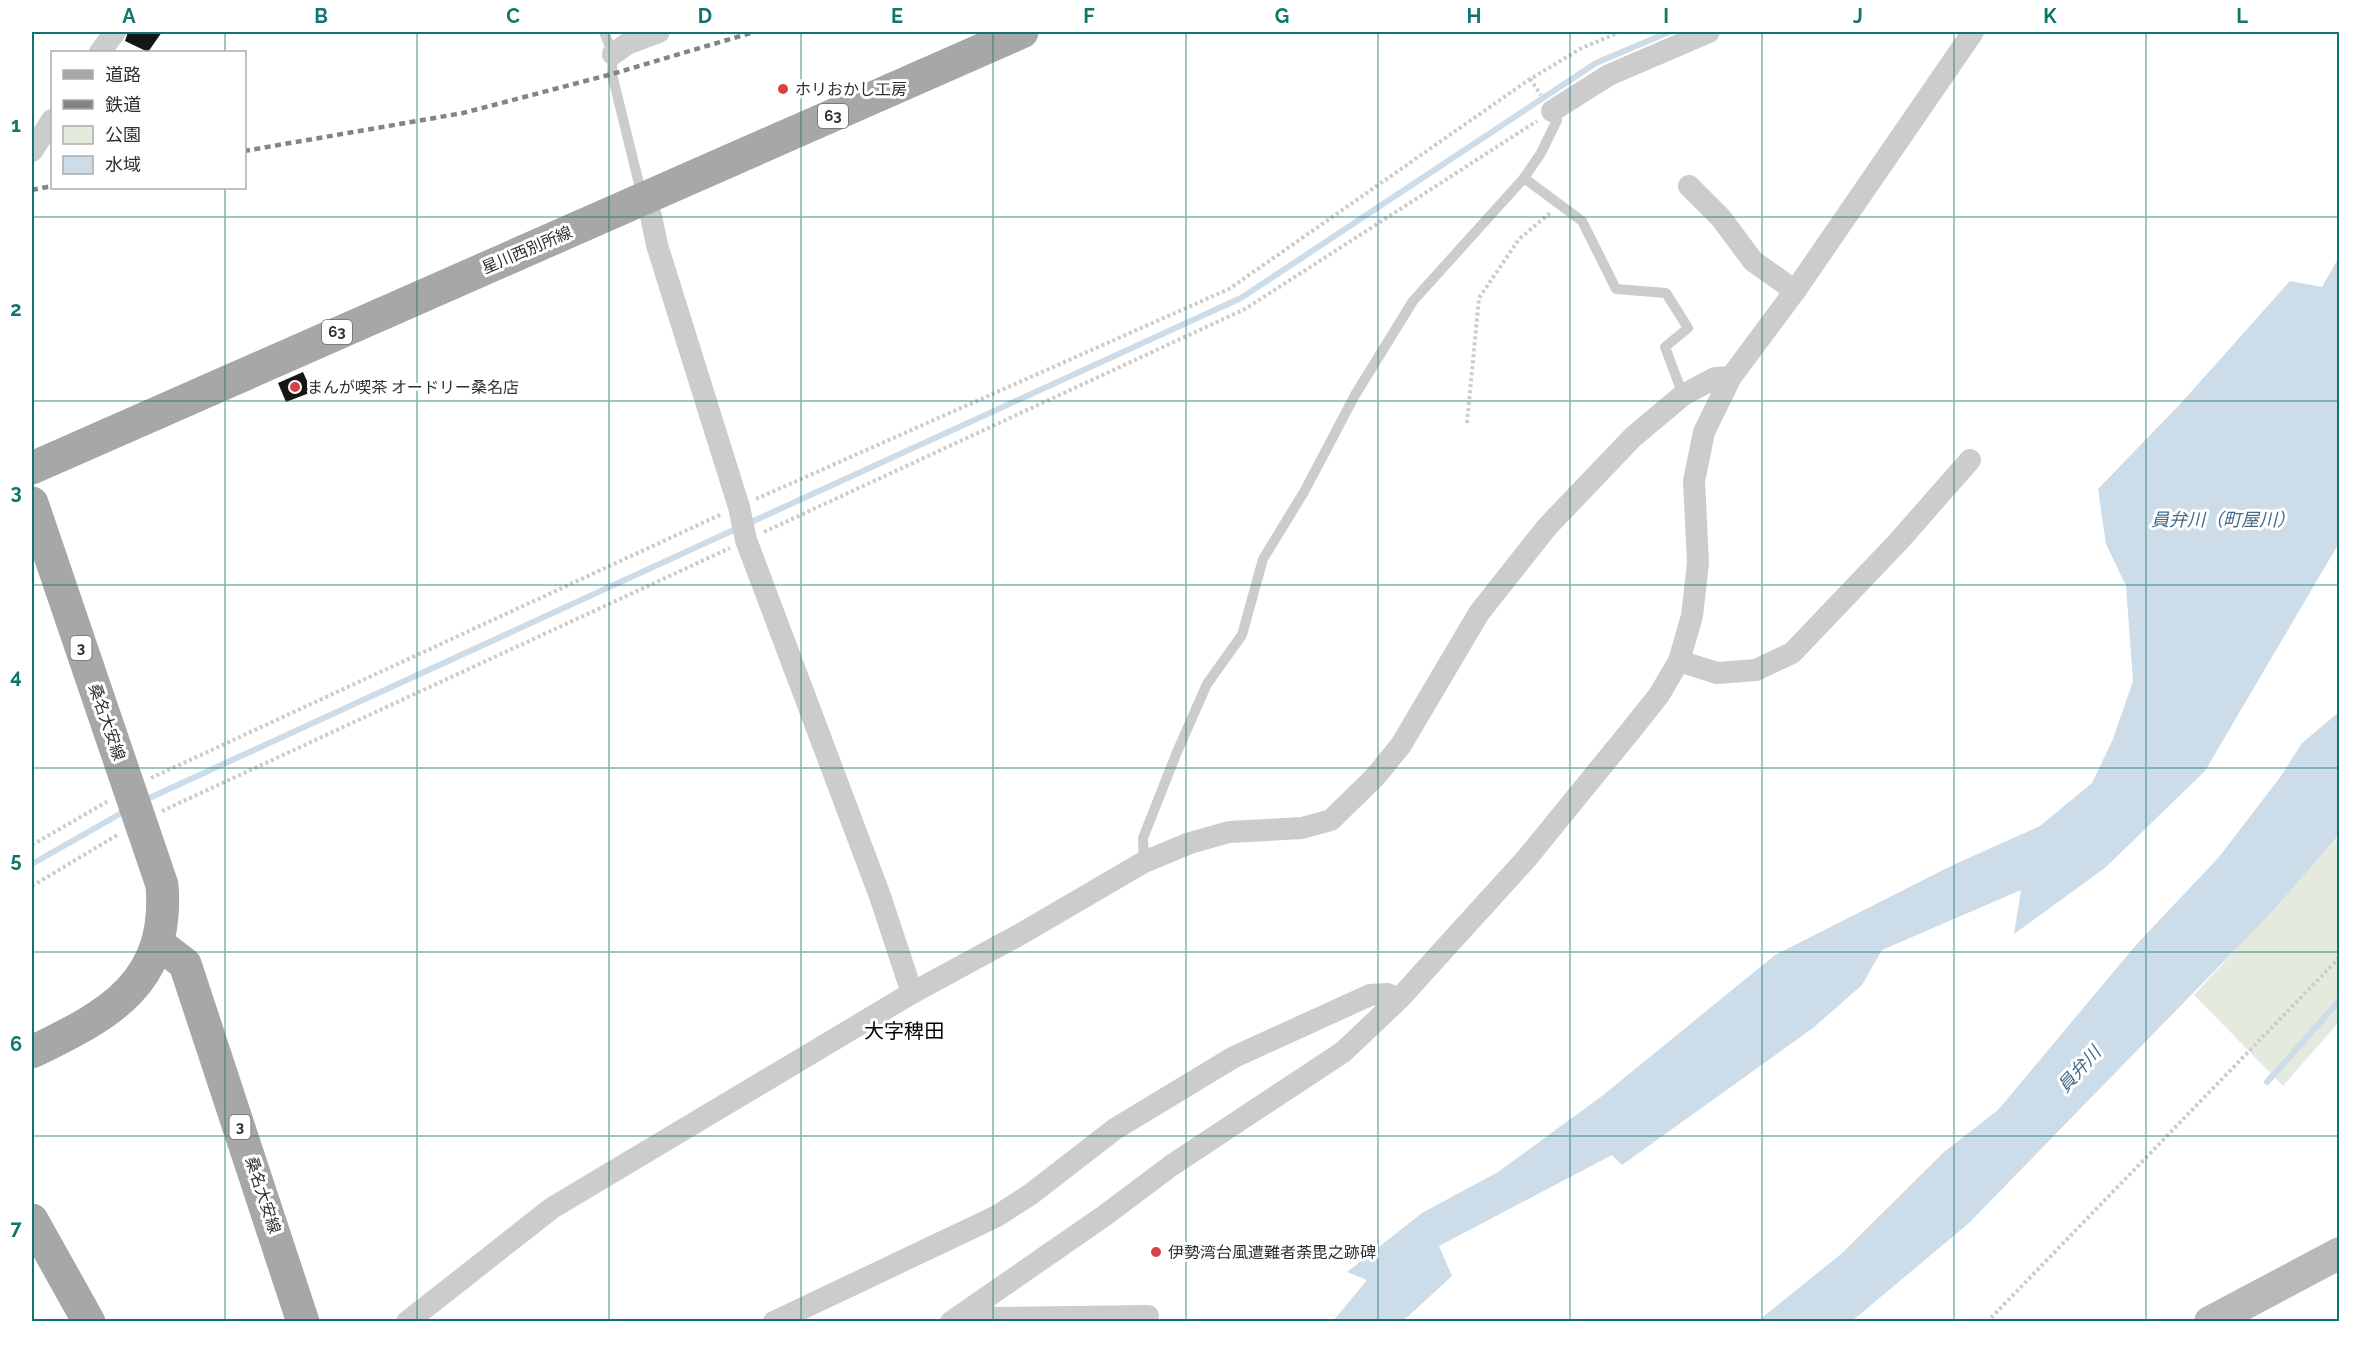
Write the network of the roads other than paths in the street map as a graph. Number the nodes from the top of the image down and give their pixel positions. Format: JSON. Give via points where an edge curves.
{"nodes":[{"id":1,"x":116,"y":32,"type":"edge"},
{"id":2,"x":604,"y":32,"type":"edge"},
{"id":3,"x":659,"y":32,"type":"edge"},
{"id":4,"x":1022,"y":32,"type":"edge"},
{"id":5,"x":1709,"y":32,"type":"edge"},
{"id":6,"x":1973,"y":32,"type":"edge"},
{"id":7,"x":101,"y":51,"type":"edge"},
{"id":8,"x":613,"y":54,"type":"junction"},
{"id":9,"x":1552,"y":111,"type":"joint"},
{"id":10,"x":51,"y":122,"type":"edge"},
{"id":11,"x":32,"y":151,"type":"edge"},
{"id":12,"x":1524,"y":178,"type":"junction"},
{"id":13,"x":1689,"y":186,"type":"dead end"},
{"id":14,"x":643,"y":199,"type":"junction"},
{"id":15,"x":1795,"y":291,"type":"junction"},
{"id":16,"x":1731,"y":377,"type":"junction"},
{"id":17,"x":1683,"y":395,"type":"junction"},
{"id":18,"x":1970,"y":460,"type":"dead end"},
{"id":19,"x":32,"y":468,"type":"edge"},
{"id":20,"x":32,"y":502,"type":"edge"},
{"id":21,"x":1679,"y":662,"type":"junction"},
{"id":22,"x":1144,"y":862,"type":"junction"},
{"id":23,"x":159,"y":944,"type":"junction"},
{"id":24,"x":912,"y":993,"type":"junction"},
{"id":25,"x":1399,"y":999,"type":"junction"},
{"id":26,"x":32,"y":1052,"type":"edge"},
{"id":27,"x":32,"y":1220,"type":"edge"},
{"id":28,"x":2340,"y":1253,"type":"edge"},
{"id":29,"x":974,"y":1306,"type":"junction"},
{"id":30,"x":1148,"y":1316,"type":"dead end"},
{"id":31,"x":89,"y":1322,"type":"edge"},
{"id":32,"x":303,"y":1322,"type":"edge"},
{"id":33,"x":407,"y":1322,"type":"edge"},
{"id":34,"x":774,"y":1322,"type":"edge"},
{"id":35,"x":951,"y":1322,"type":"edge"},
{"id":36,"x":2210,"y":1322,"type":"edge"}],
"edges":[{"from":1,"to":7,"type":"street"},
{"from":2,"to":8,"type":"lane"},
{"from":3,"to":8,"type":"street"},
{"from":4,"to":14,"type":"main road","name":"星川西別所線","number":"63"},
{"from":5,"to":9,"type":"street","via":[[1609,75]]},
{"from":6,"to":15,"type":"street"},
{"from":8,"to":14,"type":"lane","via":[[612,74]]},
{"from":9,"to":12,"type":"lane","via":[[1557,120]]},
{"from":10,"to":11,"type":"street"},
{"from":12,"to":17,"type":"lane","via":[[1582,221],[1616,290],[1666,293],[1688,328],[1665,347]]},
{"from":12,"to":22,"type":"lane","via":[[1413,301],[1263,559],[1242,636],[1207,684],[1143,838]]},
{"from":13,"to":15,"type":"street","via":[[1721,218],[1753,261]]},
{"from":14,"to":19,"type":"main road","name":"星川西別所線","number":"63"},
{"from":14,"to":24,"type":"street","via":[[743,524]]},
{"from":15,"to":16,"type":"street"},
{"from":16,"to":17,"type":"street","via":[[1715,378]]},
{"from":16,"to":21,"type":"street","via":[[1704,432],[1694,481],[1698,563],[1692,616]]},
{"from":17,"to":22,"type":"street","via":[[1633,437],[1547,527],[1479,613],[1401,745],[1331,820],[1302,828],[1229,832]]},
{"from":18,"to":21,"type":"street","via":[[1899,542],[1792,653],[1756,670],[1717,673]]},
{"from":20,"to":23,"type":"main road","name":"桑名大安線","number":"3","via":[[162,885],[165,914]]},
{"from":21,"to":25,"type":"street","via":[[1659,695],[1527,858]]},
{"from":22,"to":24,"type":"street"},
{"from":23,"to":26,"type":"main road","name":"桑名大安線","number":"3","via":[[125,996],[91,1023]]},
{"from":23,"to":32,"type":"main road","name":"桑名大安線","number":"3","via":[[185,964]]},
{"from":24,"to":33,"type":"street","via":[[552,1208]]},
{"from":25,"to":29,"type":"street","via":[[1343,1052],[1172,1165]]},
{"from":25,"to":34,"type":"street","via":[[1387,994],[1370,995],[1234,1057],[1115,1129],[997,1216]]},
{"from":27,"to":31,"type":"main road"},
{"from":28,"to":36,"type":"main road"},
{"from":29,"to":30,"type":"street","via":[[992,1318]]},
{"from":29,"to":35,"type":"street"}]}
